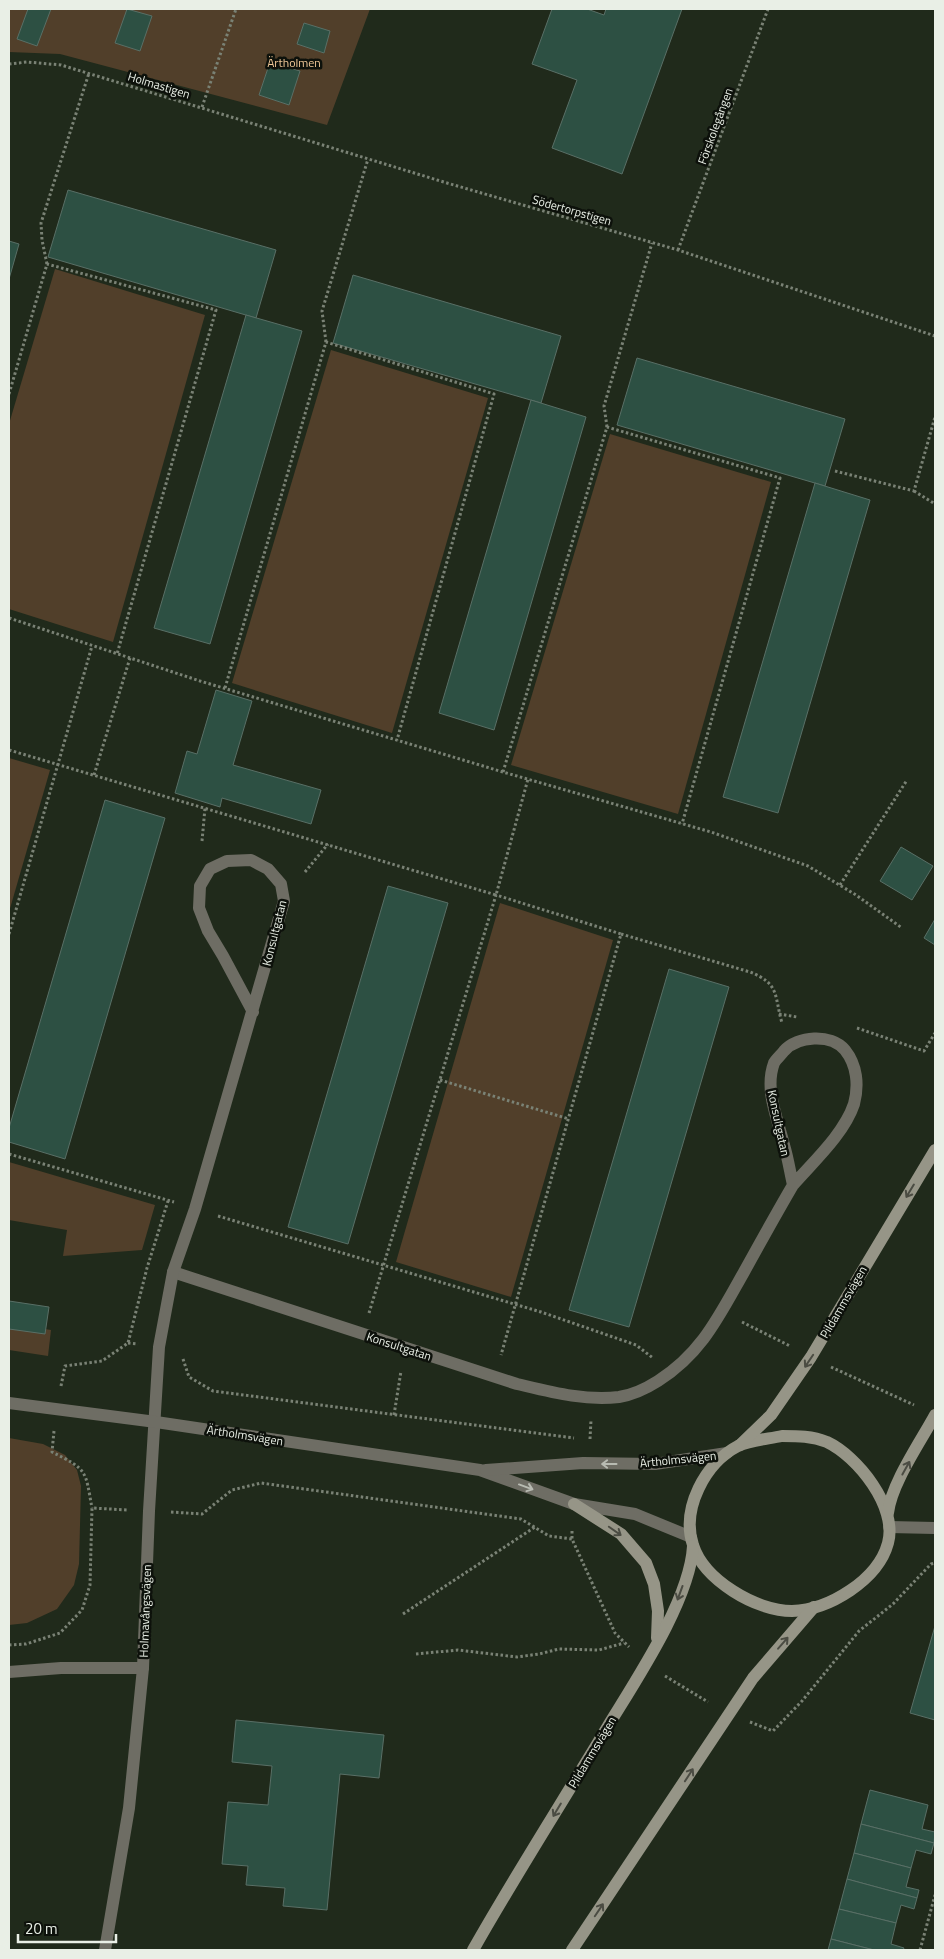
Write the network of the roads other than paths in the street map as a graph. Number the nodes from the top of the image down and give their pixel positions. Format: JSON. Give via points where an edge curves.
{"nodes":[{"id":1,"x":253,"y":1012,"type":"junction"},
{"id":2,"x":935,"y":1150,"type":"edge"},
{"id":3,"x":793,"y":1186,"type":"junction"},
{"id":4,"x":172,"y":1272,"type":"junction"},
{"id":5,"x":9,"y":1403,"type":"edge"},
{"id":6,"x":935,"y":1415,"type":"edge"},
{"id":7,"x":156,"y":1422,"type":"junction"},
{"id":8,"x":740,"y":1445,"type":"junction"},
{"id":9,"x":727,"y":1453,"type":"junction"},
{"id":10,"x":480,"y":1470,"type":"junction"},
{"id":11,"x":574,"y":1504,"type":"junction"},
{"id":12,"x":888,"y":1513,"type":"junction"},
{"id":13,"x":889,"y":1527,"type":"junction"},
{"id":14,"x":935,"y":1528,"type":"edge"},
{"id":15,"x":692,"y":1542,"type":"junction"},
{"id":16,"x":814,"y":1607,"type":"junction"},
{"id":17,"x":657,"y":1643,"type":"junction"},
{"id":18,"x":143,"y":1668,"type":"junction"},
{"id":19,"x":9,"y":1672,"type":"edge"},
{"id":20,"x":105,"y":1950,"type":"edge"},
{"id":21,"x":473,"y":1950,"type":"edge"},
{"id":22,"x":572,"y":1950,"type":"edge"}],
"edges":[{"from":1,"to":1,"type":"street","name":"Konsultgatan","via":[[284,901],[281,884],[268,869],[251,860],[227,861],[210,869],[200,886],[199,908],[208,931]]},
{"from":1,"to":4,"type":"street","name":"Konsultgatan","via":[[195,1209]]},
{"from":2,"to":8,"type":"main road","name":"Pildammsvägen","one_way":true,"via":[[811,1357],[771,1415]]},
{"from":3,"to":3,"type":"street","name":"Konsultgatan","via":[[837,1134],[853,1105],[857,1084],[854,1066],[844,1048],[827,1040],[808,1038],[789,1045],[775,1062],[771,1086],[774,1111]]},
{"from":3,"to":4,"type":"street","name":"Konsultgatan","via":[[708,1334],[687,1360],[648,1388],[621,1397],[592,1399],[559,1394],[499,1378]]},
{"from":4,"to":7,"type":"street","name":"Holmavångsvägen","via":[[159,1347]]},
{"from":5,"to":7,"type":"street","name":"Ärtholmsvägen"},
{"from":12,"to":6,"type":"main road","one_way":true,"via":[[899,1481]]},
{"from":7,"to":10,"type":"street","name":"Ärtholmsvägen"},
{"from":7,"to":18,"type":"street","name":"Holmavångsvägen"},
{"from":8,"to":9,"type":"main road","name":"Ärtholmsvägen"},
{"from":8,"to":12,"type":"main road","name":"Ärtholmsvägen","via":[[782,1436],[806,1436],[825,1441],[839,1448],[866,1476]]},
{"from":9,"to":10,"type":"street","name":"Ärtholmsvägen","one_way":true,"via":[[655,1464]]},
{"from":9,"to":15,"type":"main road","name":"Ärtholmsvägen","via":[[704,1477],[697,1490],[691,1518]]},
{"from":10,"to":11,"type":"street","name":"Ärtholmsvägen","one_way":true},
{"from":11,"to":15,"type":"street","name":"Ärtholmsvägen","via":[[635,1514]]},
{"from":11,"to":17,"type":"main road","one_way":true,"via":[[621,1534],[646,1563],[654,1584],[658,1611]]},
{"from":12,"to":13,"type":"main road","name":"Ärtholmsvägen"},
{"from":13,"to":14,"type":"street"},
{"from":13,"to":16,"type":"main road","name":"Ärtholmsvägen","via":[[889,1542],[872,1571],[845,1594]]},
{"from":15,"to":16,"type":"main road","name":"Ärtholmsvägen","via":[[706,1567],[754,1603],[792,1611]]},
{"from":15,"to":17,"type":"main road","name":"Pildammsvägen","one_way":true,"via":[[692,1561],[675,1608]]},
{"from":22,"to":16,"type":"main road","one_way":true,"via":[[753,1678]]},
{"from":17,"to":21,"type":"main road","name":"Pildammsvägen","one_way":true},
{"from":18,"to":19,"type":"street"},
{"from":18,"to":20,"type":"street","name":"Holmavångsvägen","via":[[128,1808]]}]}
